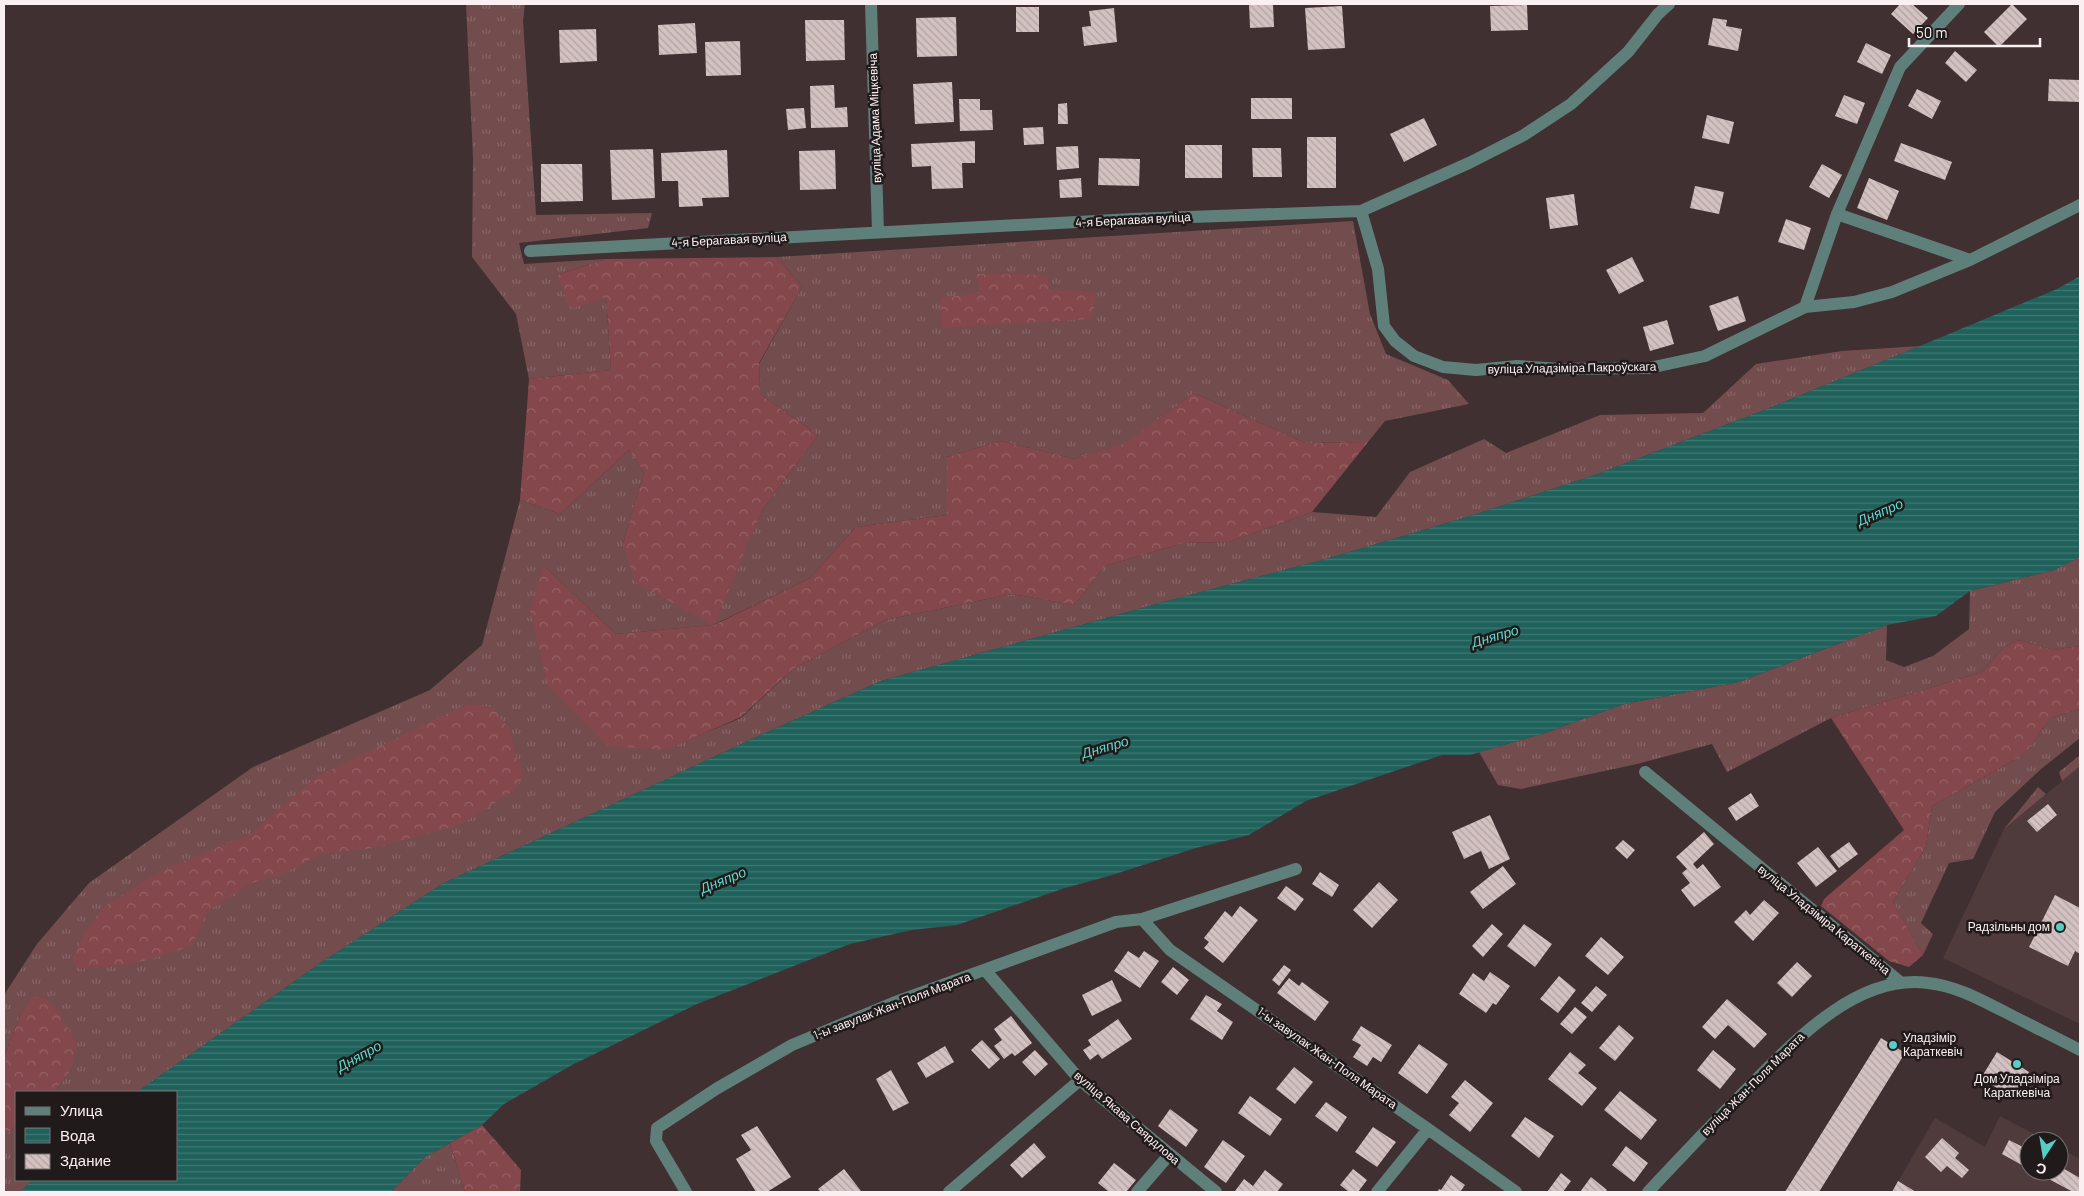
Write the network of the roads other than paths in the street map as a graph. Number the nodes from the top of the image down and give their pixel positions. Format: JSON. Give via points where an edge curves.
{"nodes":[{"id":1,"x":871,"y":4,"type":"edge"},
{"id":2,"x":1669,"y":4,"type":"edge"},
{"id":3,"x":1959,"y":4,"type":"edge"},
{"id":4,"x":2080,"y":206,"type":"edge"},
{"id":5,"x":1361,"y":211,"type":"junction"},
{"id":6,"x":1837,"y":214,"type":"junction"},
{"id":7,"x":878,"y":232,"type":"junction"},
{"id":8,"x":530,"y":251,"type":"dead end"},
{"id":9,"x":1970,"y":260,"type":"junction"},
{"id":10,"x":1805,"y":307,"type":"junction"},
{"id":11,"x":1645,"y":772,"type":"dead end"},
{"id":12,"x":1296,"y":869,"type":"dead end"},
{"id":13,"x":1142,"y":919,"type":"junction"},
{"id":14,"x":985,"y":970,"type":"junction"},
{"id":15,"x":1900,"y":982,"type":"junction"},
{"id":16,"x":2080,"y":1050,"type":"edge"},
{"id":17,"x":1080,"y":1080,"type":"junction"},
{"id":18,"x":1428,"y":1128,"type":"junction"},
{"id":19,"x":1170,"y":1155,"type":"junction"},
{"id":20,"x":686,"y":1192,"type":"edge"},
{"id":21,"x":949,"y":1192,"type":"edge"},
{"id":22,"x":1137,"y":1192,"type":"edge"},
{"id":23,"x":1216,"y":1192,"type":"edge"},
{"id":24,"x":1377,"y":1192,"type":"edge"},
{"id":25,"x":1516,"y":1192,"type":"edge"},
{"id":26,"x":1648,"y":1192,"type":"edge"}],
"edges":[{"from":1,"to":7,"type":"street","name":"вуліца Адама Міцкевіча"},
{"from":2,"to":5,"type":"street","name":"4-я Берагавая вуліца","via":[[1628,52],[1563,109],[1524,135],[1469,163]]},
{"from":3,"to":6,"type":"street","via":[[1900,67]]},
{"from":4,"to":9,"type":"street"},
{"from":5,"to":7,"type":"street","name":"4-я Берагавая вуліца"},
{"from":5,"to":10,"type":"street","name":"вуліца Уладзіміра Пакроўскага","via":[[1378,269],[1384,326],[1395,341],[1414,356],[1443,367],[1476,370],[1517,366],[1649,368],[1705,356]]},
{"from":6,"to":9,"type":"street"},
{"from":6,"to":10,"type":"street"},
{"from":7,"to":8,"type":"street","name":"4-я Берагавая вуліца"},
{"from":9,"to":10,"type":"street","via":[[1892,292],[1854,302]]},
{"from":11,"to":15,"type":"street","name":"вуліца Уладзіміра Караткевіча"},
{"from":12,"to":13,"type":"street","name":"1-ы завулак Жан-Поля Марата"},
{"from":13,"to":14,"type":"street","name":"1-ы завулак Жан-Поля Марата","via":[[1116,922]]},
{"from":13,"to":18,"type":"street","name":"1-ы завулак Жан-Поля Марата","via":[[1170,950]]},
{"from":14,"to":17,"type":"street","name":"вуліца Якава Свярдлова"},
{"from":14,"to":20,"type":"street","name":"1-ы завулак Жан-Поля Марата","via":[[792,1045],[657,1128],[656,1141]]},
{"from":15,"to":16,"type":"street","name":"вуліца Уладзіміра Караткевіча","via":[[1927,982],[1949,987]]},
{"from":15,"to":26,"type":"street","name":"вуліца Жан-Поля Марата","via":[[1844,1005],[1802,1034]]},
{"from":17,"to":19,"type":"street","name":"вуліца Якава Свярдлова"},
{"from":17,"to":21,"type":"street"},
{"from":18,"to":24,"type":"street"},
{"from":18,"to":25,"type":"street","name":"1-ы завулак Жан-Поля Марата"},
{"from":19,"to":22,"type":"street"},
{"from":19,"to":23,"type":"street","name":"вуліца Якава Свярдлова"}]}
